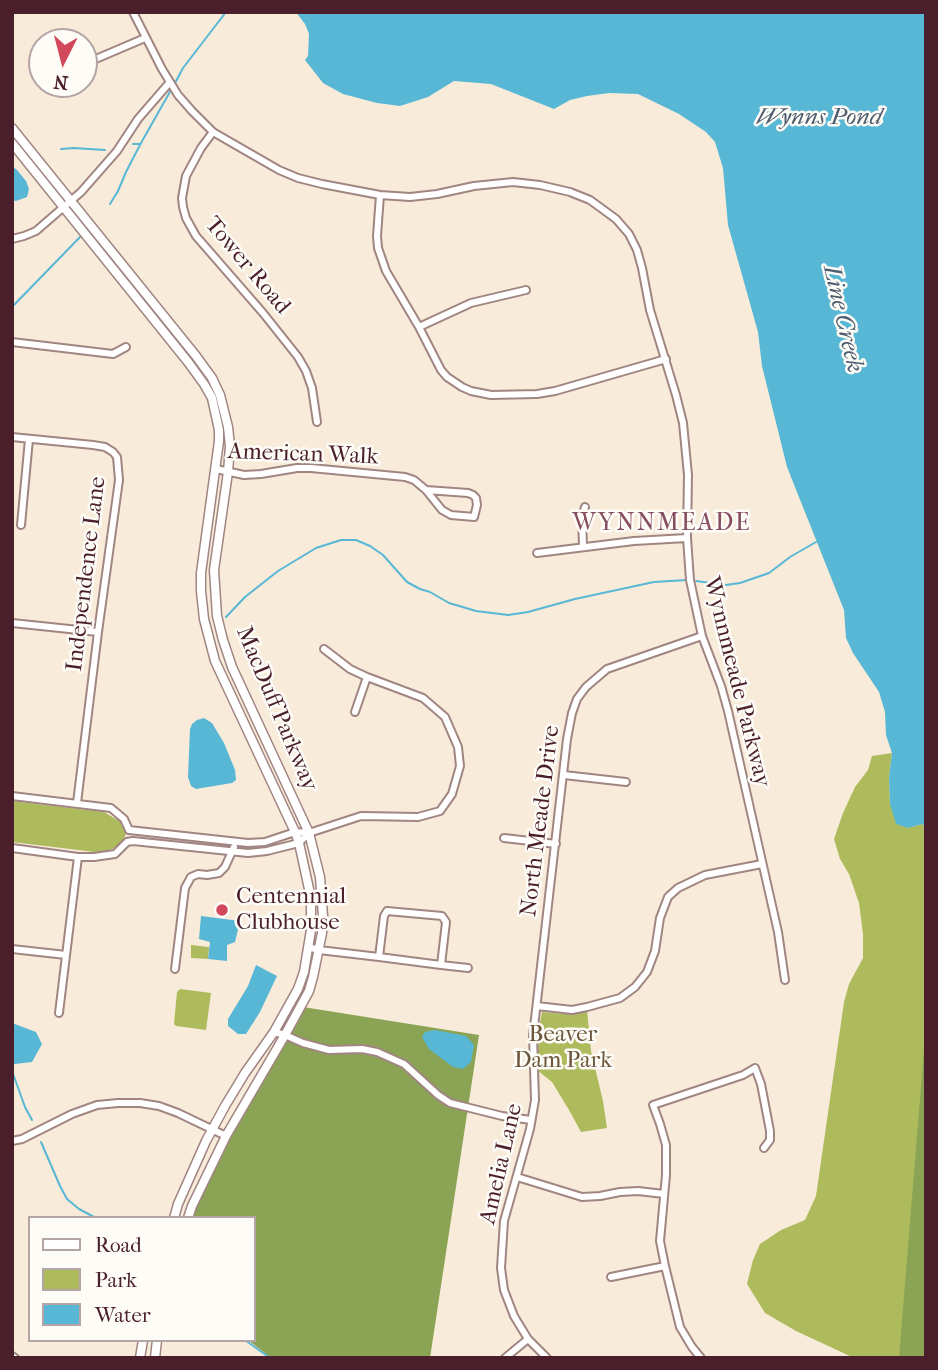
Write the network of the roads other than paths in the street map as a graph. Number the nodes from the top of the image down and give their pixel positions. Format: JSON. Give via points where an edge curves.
{"nodes":[{"id":1,"x":133,"y":12,"type":"edge"},
{"id":2,"x":145,"y":38,"type":"junction"},
{"id":3,"x":98,"y":58,"type":"edge"},
{"id":4,"x":170,"y":82,"type":"junction"},
{"id":5,"x":12,"y":128,"type":"edge"},
{"id":6,"x":213,"y":132,"type":"junction"},
{"id":7,"x":12,"y":143,"type":"edge"},
{"id":8,"x":380,"y":195,"type":"junction"},
{"id":9,"x":67,"y":203,"type":"junction"},
{"id":10,"x":12,"y":239,"type":"edge"},
{"id":11,"x":526,"y":290,"type":"dead end"},
{"id":12,"x":419,"y":327,"type":"junction"},
{"id":13,"x":12,"y":342,"type":"edge"},
{"id":14,"x":126,"y":347,"type":"dead end"},
{"id":15,"x":666,"y":359,"type":"junction"},
{"id":16,"x":317,"y":422,"type":"dead end"},
{"id":17,"x":12,"y":438,"type":"edge"},
{"id":18,"x":29,"y":439,"type":"junction"},
{"id":19,"x":216,"y":469,"type":"junction"},
{"id":20,"x":228,"y":472,"type":"junction"},
{"id":21,"x":426,"y":490,"type":"junction"},
{"id":22,"x":585,"y":507,"type":"dead end"},
{"id":23,"x":21,"y":525,"type":"dead end"},
{"id":24,"x":687,"y":538,"type":"junction"},
{"id":25,"x":583,"y":546,"type":"junction"},
{"id":26,"x":537,"y":554,"type":"dead end"},
{"id":27,"x":12,"y":623,"type":"edge"},
{"id":28,"x":98,"y":632,"type":"junction"},
{"id":29,"x":702,"y":636,"type":"junction"},
{"id":30,"x":324,"y":649,"type":"dead end"},
{"id":31,"x":367,"y":677,"type":"junction"},
{"id":32,"x":355,"y":712,"type":"dead end"},
{"id":33,"x":564,"y":775,"type":"junction"},
{"id":34,"x":626,"y":782,"type":"dead end"},
{"id":35,"x":12,"y":796,"type":"edge"},
{"id":36,"x":77,"y":803,"type":"junction"},
{"id":37,"x":129,"y":830,"type":"junction"},
{"id":38,"x":295,"y":832,"type":"junction"},
{"id":39,"x":309,"y":833,"type":"junction"},
{"id":40,"x":504,"y":838,"type":"dead end"},
{"id":41,"x":127,"y":842,"type":"junction"},
{"id":42,"x":235,"y":842,"type":"junction"},
{"id":43,"x":299,"y":844,"type":"junction"},
{"id":44,"x":556,"y":844,"type":"junction"},
{"id":45,"x":12,"y":848,"type":"edge"},
{"id":46,"x":233,"y":851,"type":"junction"},
{"id":47,"x":78,"y":857,"type":"junction"},
{"id":48,"x":762,"y":864,"type":"junction"},
{"id":49,"x":308,"y":947,"type":"junction"},
{"id":50,"x":12,"y":949,"type":"edge"},
{"id":51,"x":319,"y":950,"type":"junction"},
{"id":52,"x":66,"y":955,"type":"junction"},
{"id":53,"x":379,"y":957,"type":"junction"},
{"id":54,"x":441,"y":965,"type":"junction"},
{"id":55,"x":468,"y":968,"type":"dead end"},
{"id":56,"x":175,"y":970,"type":"dead end"},
{"id":57,"x":785,"y":980,"type":"dead end"},
{"id":58,"x":537,"y":1006,"type":"junction"},
{"id":59,"x":59,"y":1013,"type":"dead end"},
{"id":60,"x":274,"y":1032,"type":"junction"},
{"id":61,"x":285,"y":1035,"type":"junction"},
{"id":62,"x":533,"y":1048,"type":"joint"},
{"id":63,"x":531,"y":1120,"type":"junction"},
{"id":64,"x":213,"y":1130,"type":"junction"},
{"id":65,"x":226,"y":1136,"type":"junction"},
{"id":66,"x":12,"y":1141,"type":"edge"},
{"id":67,"x":764,"y":1148,"type":"dead end"},
{"id":68,"x":517,"y":1177,"type":"junction"},
{"id":69,"x":664,"y":1194,"type":"junction"},
{"id":70,"x":175,"y":1216,"type":"edge"},
{"id":71,"x":188,"y":1216,"type":"edge"},
{"id":72,"x":665,"y":1266,"type":"junction"},
{"id":73,"x":611,"y":1277,"type":"dead end"},
{"id":74,"x":528,"y":1339,"type":"junction"},
{"id":75,"x":505,"y":1358,"type":"edge"},
{"id":76,"x":548,"y":1358,"type":"edge"},
{"id":77,"x":701,"y":1358,"type":"edge"}],
"edges":[{"from":1,"to":2,"type":"street","name":"Wynnmeade Parkway"},
{"from":2,"to":3,"type":"street"},
{"from":2,"to":4,"type":"street","name":"Wynnmeade Parkway"},
{"from":4,"to":6,"type":"street","name":"Wynnmeade Parkway"},
{"from":4,"to":9,"type":"street","via":[[117,151]]},
{"from":5,"to":9,"type":"street","name":"MacDuff Parkway","via":[[59,184]]},
{"from":6,"to":8,"type":"street","name":"Wynnmeade Parkway","via":[[298,178]]},
{"from":6,"to":16,"type":"street","name":"Tower Road","via":[[186,176],[182,198],[186,218],[196,236],[298,357],[312,388]]},
{"from":7,"to":9,"type":"street","name":"MacDuff Parkway"},
{"from":8,"to":12,"type":"street","via":[[377,236],[382,259]]},
{"from":8,"to":15,"type":"street","name":"Wynnmeade Parkway","via":[[410,197],[513,182],[550,187],[590,200],[616,219],[638,250]]},
{"from":9,"to":10,"type":"street","via":[[36,231]]},
{"from":9,"to":19,"type":"street","name":"MacDuff Parkway","via":[[212,398],[219,430]]},
{"from":9,"to":20,"type":"street","name":"MacDuff Parkway","via":[[212,378],[228,427]]},
{"from":11,"to":12,"type":"street","via":[[471,303]]},
{"from":12,"to":15,"type":"street","via":[[447,377],[481,394],[521,396],[555,391]]},
{"from":13,"to":14,"type":"street","via":[[113,354]]},
{"from":15,"to":24,"type":"street","name":"Wynnmeade Parkway","via":[[687,454]]},
{"from":17,"to":18,"type":"street","name":"Independence Lane"},
{"from":18,"to":23,"type":"street"},
{"from":18,"to":28,"type":"street","name":"Independence Lane","via":[[105,447],[117,457],[119,480]]},
{"from":19,"to":20,"type":"street","name":"American Walk"},
{"from":19,"to":38,"type":"street","name":"MacDuff Parkway","via":[[201,573],[204,619],[215,661]]},
{"from":20,"to":21,"type":"street","name":"American Walk","via":[[244,475],[311,468],[404,477]]},
{"from":20,"to":39,"type":"street","name":"MacDuff Parkway","via":[[214,570],[217,615],[232,667]]},
{"from":21,"to":21,"type":"street","name":"American Walk","via":[[442,510],[474,517],[477,505],[473,495]]},
{"from":22,"to":25,"type":"street"},
{"from":24,"to":25,"type":"street"},
{"from":24,"to":29,"type":"street","name":"Wynnmeade Parkway"},
{"from":25,"to":26,"type":"street"},
{"from":27,"to":28,"type":"street"},
{"from":28,"to":36,"type":"street","name":"Independence Lane"},
{"from":29,"to":33,"type":"street","name":"North Meade Drive","via":[[607,669],[586,687],[572,713]]},
{"from":29,"to":48,"type":"street","name":"Wynnmeade Parkway","via":[[728,711]]},
{"from":30,"to":31,"type":"street"},
{"from":31,"to":32,"type":"street"},
{"from":31,"to":39,"type":"street","via":[[423,698],[445,717],[460,756],[456,785],[440,811],[426,816],[361,816]]},
{"from":33,"to":34,"type":"street"},
{"from":33,"to":44,"type":"street","name":"North Meade Drive"},
{"from":35,"to":36,"type":"street"},
{"from":36,"to":37,"type":"street","via":[[111,808]]},
{"from":37,"to":41,"type":"street"},
{"from":37,"to":42,"type":"street"},
{"from":38,"to":39,"type":"street"},
{"from":38,"to":42,"type":"street","via":[[265,842]]},
{"from":38,"to":43,"type":"street","name":"MacDuff Parkway"},
{"from":39,"to":43,"type":"street"},
{"from":39,"to":51,"type":"street","name":"MacDuff Parkway","via":[[323,898]]},
{"from":40,"to":44,"type":"street"},
{"from":41,"to":46,"type":"street"},
{"from":41,"to":47,"type":"street","via":[[109,856]]},
{"from":42,"to":46,"type":"street"},
{"from":43,"to":46,"type":"street","via":[[267,851]]},
{"from":43,"to":49,"type":"street","name":"MacDuff Parkway","via":[[311,898]]},
{"from":44,"to":58,"type":"street","name":"North Meade Drive"},
{"from":45,"to":47,"type":"street"},
{"from":46,"to":56,"type":"street","via":[[219,873],[191,877],[185,888]]},
{"from":47,"to":52,"type":"street"},
{"from":48,"to":57,"type":"street","name":"Wynnmeade Parkway"},
{"from":48,"to":58,"type":"street","via":[[705,875],[668,897],[647,972],[620,998],[572,1010]]},
{"from":49,"to":51,"type":"street"},
{"from":49,"to":60,"type":"street","name":"MacDuff Parkway","via":[[299,989]]},
{"from":50,"to":52,"type":"street"},
{"from":51,"to":53,"type":"street"},
{"from":51,"to":61,"type":"street","name":"MacDuff Parkway","via":[[309,991]]},
{"from":52,"to":59,"type":"street"},
{"from":53,"to":54,"type":"street"},
{"from":53,"to":54,"type":"street","via":[[387,911],[442,916],[446,922]]},
{"from":54,"to":55,"type":"street"},
{"from":58,"to":62,"type":"street","name":"North Meade Drive"},
{"from":60,"to":61,"type":"street"},
{"from":60,"to":64,"type":"street","name":"MacDuff Parkway"},
{"from":61,"to":63,"type":"street","via":[[328,1049],[377,1052],[404,1064],[450,1103]]},
{"from":61,"to":65,"type":"street","name":"MacDuff Parkway"},
{"from":62,"to":63,"type":"street","name":"Amelia Lane","via":[[536,1093]]},
{"from":63,"to":68,"type":"street","name":"Amelia Lane"},
{"from":64,"to":65,"type":"street"},
{"from":64,"to":66,"type":"street","via":[[159,1105],[118,1103],[97,1105]]},
{"from":64,"to":70,"type":"street","name":"MacDuff Parkway"},
{"from":65,"to":71,"type":"street","name":"MacDuff Parkway"},
{"from":67,"to":69,"type":"street","via":[[769,1131],[755,1068],[653,1105],[666,1145]]},
{"from":68,"to":69,"type":"street","via":[[582,1197],[638,1191]]},
{"from":68,"to":74,"type":"street","name":"Amelia Lane","via":[[504,1221],[501,1268],[504,1290]]},
{"from":69,"to":72,"type":"street","via":[[660,1241]]},
{"from":72,"to":73,"type":"street"},
{"from":72,"to":77,"type":"street","via":[[680,1327]]},
{"from":74,"to":75,"type":"street"},
{"from":74,"to":76,"type":"street","name":"Amelia Lane"}]}
